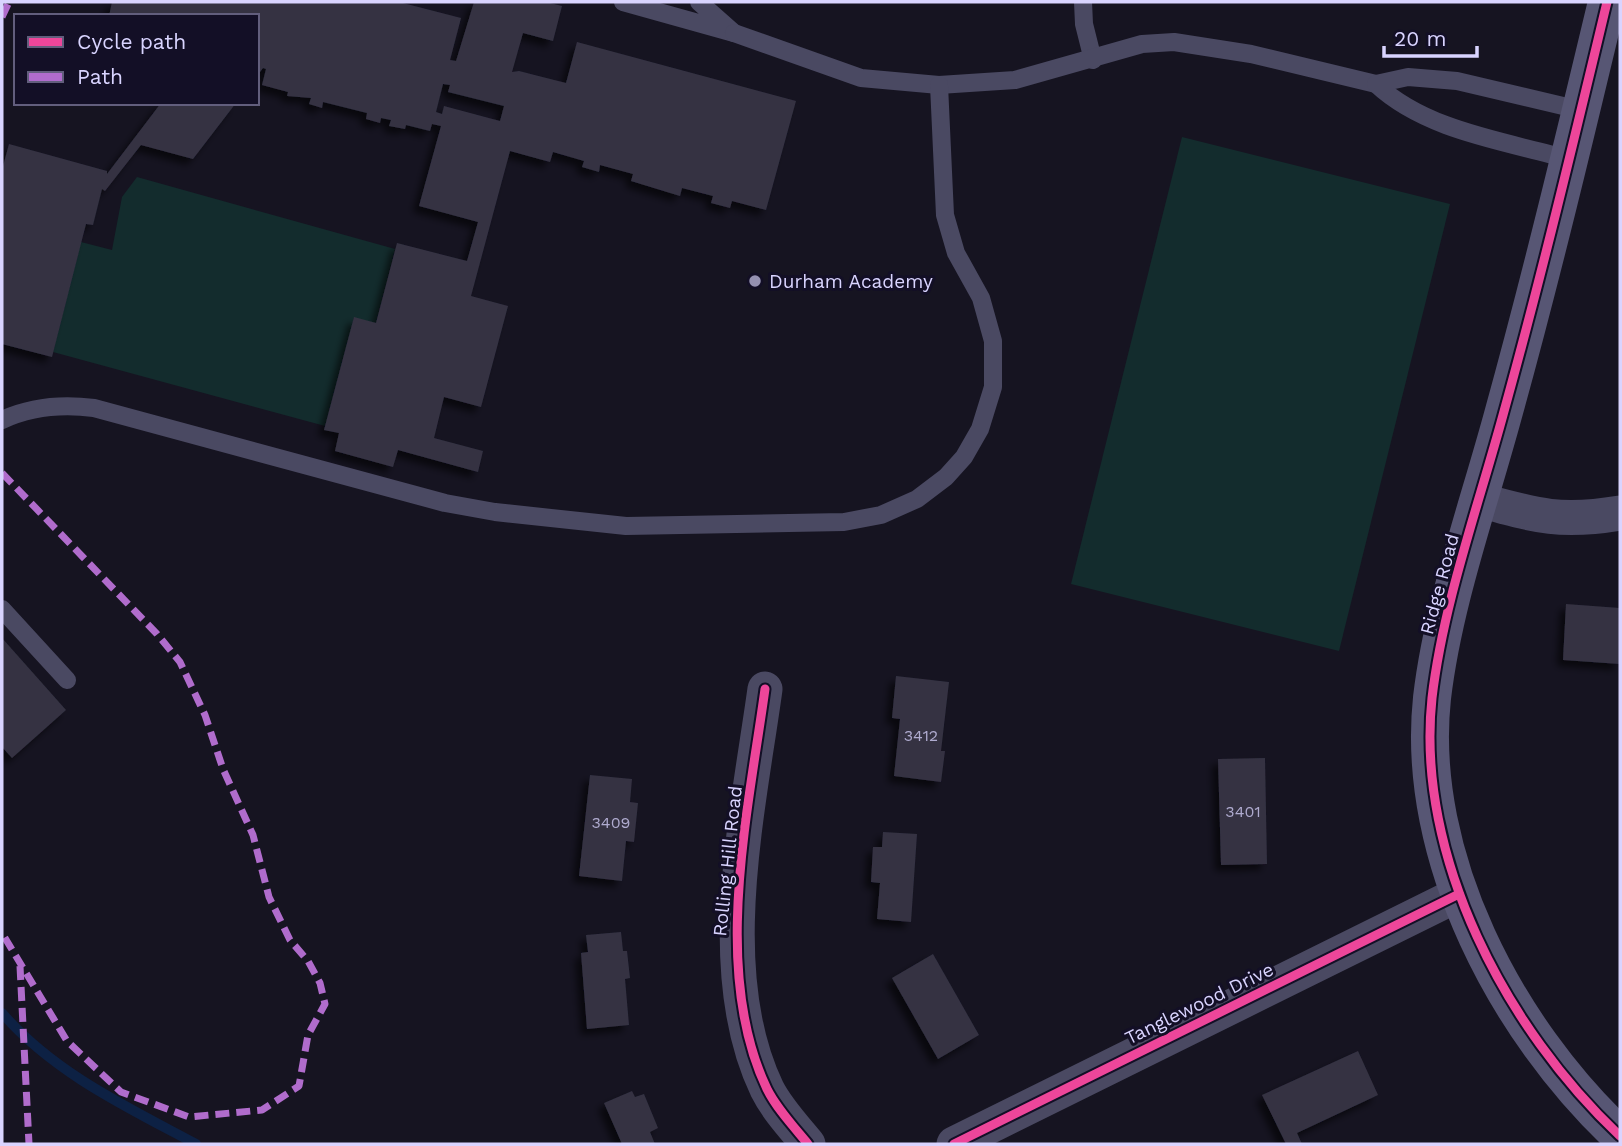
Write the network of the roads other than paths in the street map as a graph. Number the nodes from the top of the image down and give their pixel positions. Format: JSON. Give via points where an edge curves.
{"nodes":[{"id":1,"x":623,"y":2,"type":"edge"},
{"id":2,"x":699,"y":2,"type":"edge"},
{"id":3,"x":1083,"y":2,"type":"edge"},
{"id":4,"x":1607,"y":2,"type":"edge"},
{"id":5,"x":734,"y":33,"type":"junction"},
{"id":6,"x":1093,"y":60,"type":"junction"},
{"id":7,"x":1376,"y":84,"type":"junction"},
{"id":8,"x":939,"y":85,"type":"junction"},
{"id":9,"x":1580,"y":110,"type":"junction"},
{"id":10,"x":1569,"y":159,"type":"junction"},
{"id":11,"x":2,"y":420,"type":"edge"},
{"id":12,"x":1479,"y":500,"type":"junction"},
{"id":13,"x":1620,"y":513,"type":"edge"},
{"id":14,"x":2,"y":609,"type":"edge"},
{"id":15,"x":67,"y":680,"type":"dead end"},
{"id":16,"x":765,"y":689,"type":"dead end"},
{"id":17,"x":1459,"y":894,"type":"junction"},
{"id":18,"x":1620,"y":1136,"type":"edge"},
{"id":19,"x":808,"y":1144,"type":"edge"},
{"id":20,"x":954,"y":1144,"type":"edge"}],
"edges":[{"from":1,"to":5,"type":"lane"},
{"from":2,"to":5,"type":"lane"},
{"from":3,"to":6,"type":"lane"},
{"from":4,"to":9,"type":"street","name":"Ridge Road"},
{"from":5,"to":8,"type":"lane","via":[[861,78]]},
{"from":6,"to":7,"type":"lane","via":[[1142,44],[1199,43]]},
{"from":6,"to":8,"type":"lane","via":[[1014,80]]},
{"from":7,"to":9,"type":"lane","via":[[1408,77],[1457,81]]},
{"from":7,"to":10,"type":"lane","via":[[1395,101],[1455,128]]},
{"from":8,"to":11,"type":"lane","via":[[944,215],[956,253],[981,298],[993,341],[993,387],[980,429],[964,457],[917,499],[881,515],[844,522],[625,526],[495,512],[445,503],[93,408],[65,404]]},
{"from":9,"to":10,"type":"street","name":"Ridge Road"},
{"from":10,"to":12,"type":"street","name":"Ridge Road"},
{"from":12,"to":13,"type":"street","via":[[1558,519]]},
{"from":12,"to":17,"type":"street","name":"Ridge Road","via":[[1440,648],[1429,739],[1435,810]]},
{"from":14,"to":15,"type":"lane"},
{"from":16,"to":19,"type":"street","name":"Rolling Hill Road","via":[[747,821],[736,955],[746,1023],[767,1089]]},
{"from":17,"to":18,"type":"street","name":"Ridge Road","via":[[1540,1049]]},
{"from":17,"to":20,"type":"street","name":"Tanglewood Drive"}]}
